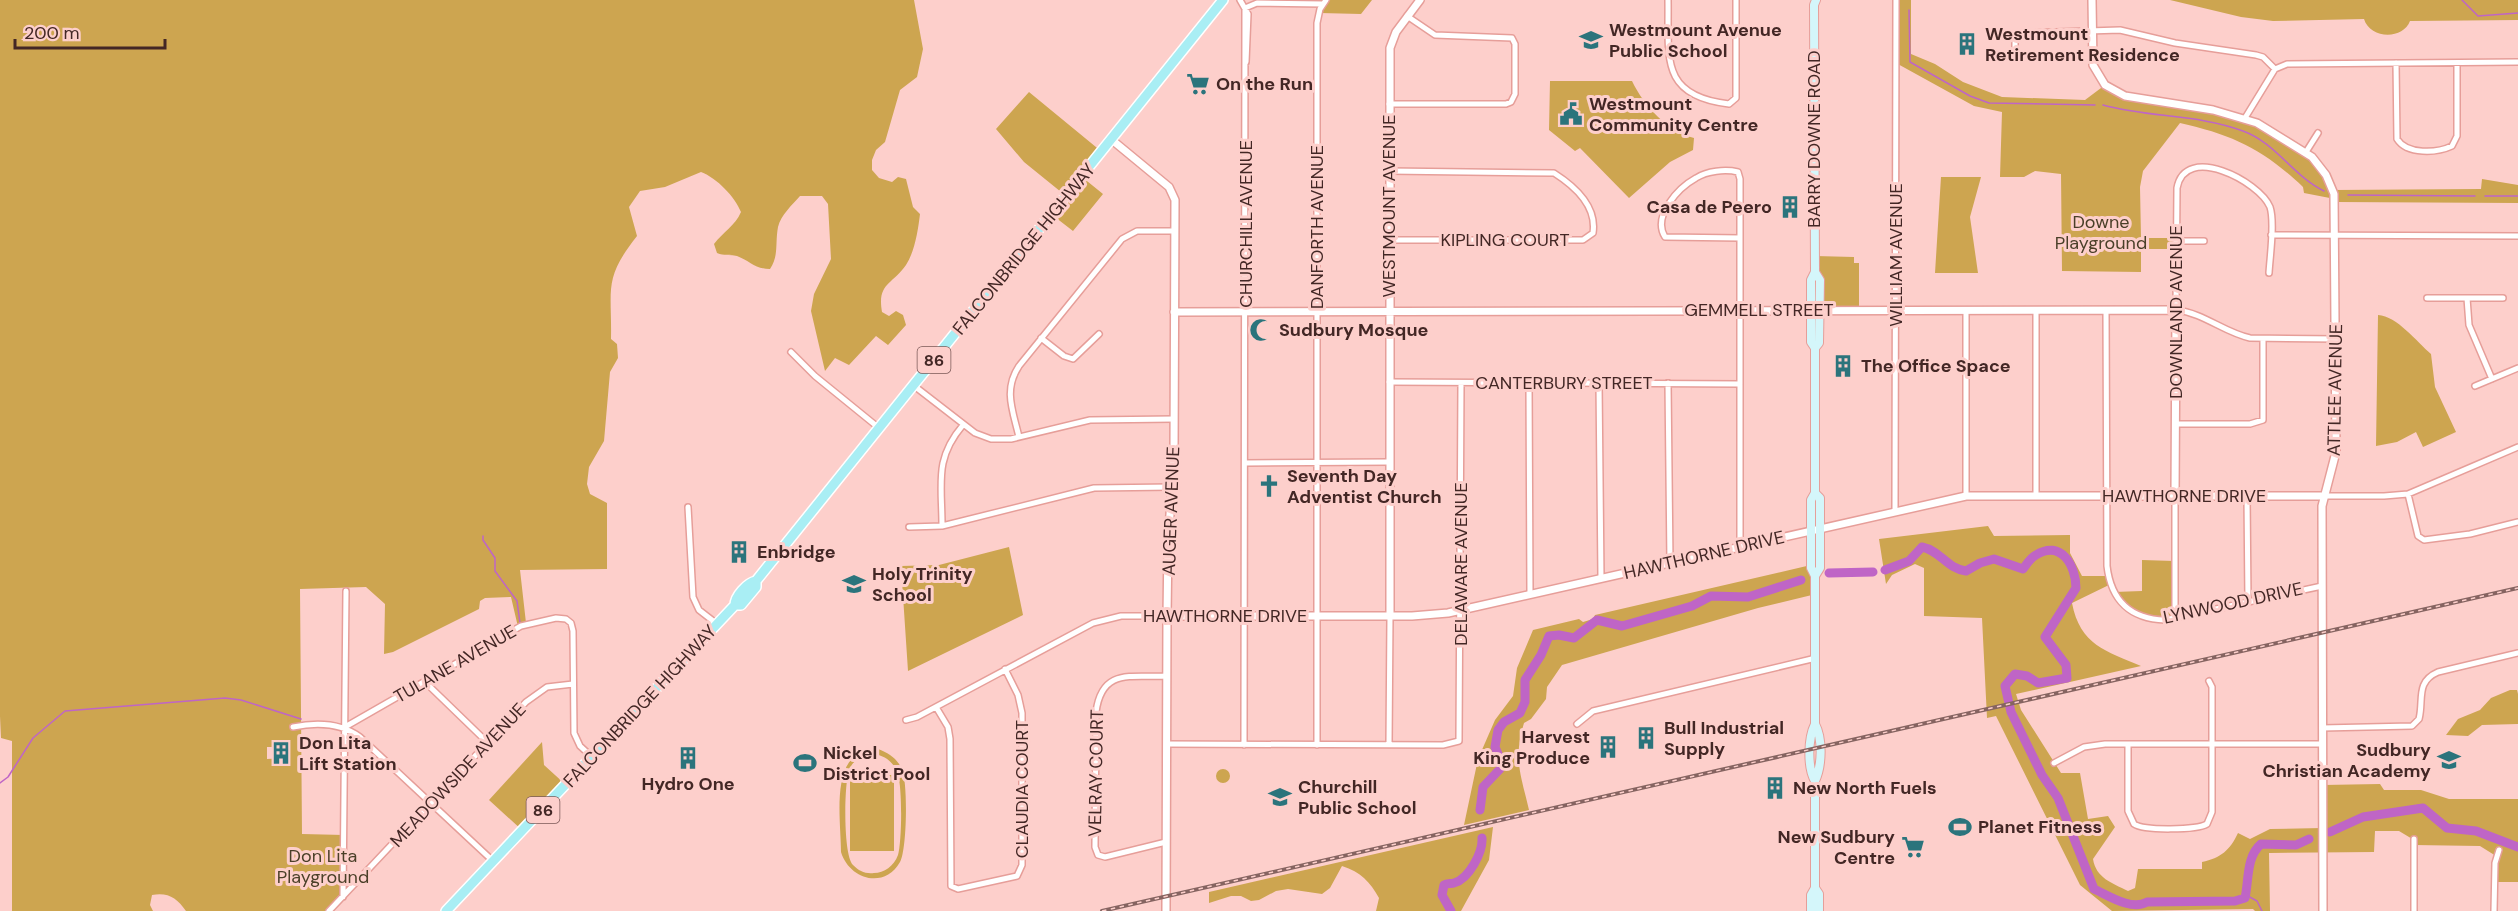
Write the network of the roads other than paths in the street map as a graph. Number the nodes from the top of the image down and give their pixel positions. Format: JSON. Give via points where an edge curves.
{"nodes":[{"id":1,"x":1223,"y":0,"type":"edge"},
{"id":2,"x":1240,"y":0,"type":"edge"},
{"id":3,"x":1420,"y":0,"type":"edge"},
{"id":4,"x":1668,"y":0,"type":"edge"},
{"id":5,"x":1736,"y":0,"type":"edge"},
{"id":6,"x":1896,"y":0,"type":"edge"},
{"id":7,"x":2092,"y":0,"type":"edge"},
{"id":8,"x":1325,"y":2,"type":"edge"},
{"id":9,"x":1814,"y":2,"type":"edge"},
{"id":10,"x":1245,"y":8,"type":"junction"},
{"id":11,"x":1407,"y":16,"type":"junction"},
{"id":12,"x":2092,"y":29,"type":"junction"},
{"id":13,"x":2016,"y":59,"type":"dead end"},
{"id":14,"x":2518,"y":62,"type":"edge"},
{"id":15,"x":2396,"y":63,"type":"junction"},
{"id":16,"x":2457,"y":63,"type":"junction"},
{"id":17,"x":2275,"y":69,"type":"junction"},
{"id":18,"x":1389,"y":104,"type":"junction"},
{"id":19,"x":2245,"y":118,"type":"junction"},
{"id":20,"x":2318,"y":133,"type":"dead end"},
{"id":21,"x":1112,"y":140,"type":"junction"},
{"id":22,"x":2306,"y":152,"type":"junction"},
{"id":23,"x":1389,"y":171,"type":"junction"},
{"id":24,"x":1174,"y":231,"type":"junction"},
{"id":25,"x":2271,"y":235,"type":"junction"},
{"id":26,"x":2336,"y":236,"type":"junction"},
{"id":27,"x":2518,"y":236,"type":"edge"},
{"id":28,"x":1740,"y":238,"type":"junction"},
{"id":29,"x":1389,"y":240,"type":"junction"},
{"id":30,"x":2176,"y":241,"type":"junction"},
{"id":31,"x":2204,"y":242,"type":"dead end"},
{"id":32,"x":2270,"y":273,"type":"dead end"},
{"id":33,"x":2427,"y":298,"type":"dead end"},
{"id":34,"x":2467,"y":298,"type":"junction"},
{"id":35,"x":2503,"y":298,"type":"dead end"},
{"id":36,"x":1740,"y":310,"type":"junction"},
{"id":37,"x":1816,"y":310,"type":"junction"},
{"id":38,"x":1896,"y":310,"type":"junction"},
{"id":39,"x":1966,"y":310,"type":"junction"},
{"id":40,"x":2036,"y":310,"type":"junction"},
{"id":41,"x":2106,"y":310,"type":"junction"},
{"id":42,"x":2176,"y":310,"type":"junction"},
{"id":43,"x":1389,"y":311,"type":"junction"},
{"id":44,"x":1174,"y":312,"type":"junction"},
{"id":45,"x":1246,"y":312,"type":"junction"},
{"id":46,"x":1317,"y":312,"type":"junction"},
{"id":47,"x":1099,"y":334,"type":"dead end"},
{"id":48,"x":1041,"y":338,"type":"junction"},
{"id":49,"x":2337,"y":339,"type":"junction"},
{"id":50,"x":2263,"y":340,"type":"junction"},
{"id":51,"x":791,"y":352,"type":"dead end"},
{"id":52,"x":2518,"y":368,"type":"edge"},
{"id":53,"x":2492,"y":379,"type":"junction"},
{"id":54,"x":1389,"y":382,"type":"junction"},
{"id":55,"x":1461,"y":383,"type":"junction"},
{"id":56,"x":1529,"y":383,"type":"junction"},
{"id":57,"x":1599,"y":383,"type":"junction"},
{"id":58,"x":1668,"y":383,"type":"junction"},
{"id":59,"x":1740,"y":384,"type":"junction"},
{"id":60,"x":913,"y":385,"type":"junction"},
{"id":61,"x":2475,"y":386,"type":"dead end"},
{"id":62,"x":1174,"y":419,"type":"junction"},
{"id":63,"x":2175,"y":424,"type":"junction"},
{"id":64,"x":963,"y":425,"type":"junction"},
{"id":65,"x":879,"y":428,"type":"junction"},
{"id":66,"x":1019,"y":437,"type":"junction"},
{"id":67,"x":2518,"y":447,"type":"edge"},
{"id":68,"x":1317,"y":462,"type":"junction"},
{"id":69,"x":1389,"y":462,"type":"junction"},
{"id":70,"x":1245,"y":463,"type":"junction"},
{"id":71,"x":1172,"y":487,"type":"junction"},
{"id":72,"x":1815,"y":493,"type":"junction"},
{"id":73,"x":2408,"y":494,"type":"junction"},
{"id":74,"x":1966,"y":496,"type":"junction"},
{"id":75,"x":2036,"y":496,"type":"junction"},
{"id":76,"x":2107,"y":496,"type":"junction"},
{"id":77,"x":2175,"y":496,"type":"junction"},
{"id":78,"x":2247,"y":496,"type":"junction"},
{"id":79,"x":2324,"y":496,"type":"junction"},
{"id":80,"x":688,"y":507,"type":"dead end"},
{"id":81,"x":1895,"y":511,"type":"junction"},
{"id":82,"x":2518,"y":522,"type":"edge"},
{"id":83,"x":942,"y":526,"type":"junction"},
{"id":84,"x":909,"y":527,"type":"dead end"},
{"id":85,"x":1820,"y":527,"type":"junction"},
{"id":86,"x":1811,"y":530,"type":"junction"},
{"id":87,"x":1740,"y":546,"type":"junction"},
{"id":88,"x":1670,"y":563,"type":"junction"},
{"id":89,"x":1815,"y":576,"type":"junction"},
{"id":90,"x":1601,"y":578,"type":"junction"},
{"id":91,"x":2322,"y":586,"type":"junction"},
{"id":92,"x":346,"y":591,"type":"dead end"},
{"id":93,"x":1530,"y":594,"type":"junction"},
{"id":94,"x":2248,"y":600,"type":"junction"},
{"id":95,"x":1460,"y":610,"type":"junction"},
{"id":96,"x":1245,"y":615,"type":"junction"},
{"id":97,"x":1318,"y":615,"type":"junction"},
{"id":98,"x":1167,"y":616,"type":"junction"},
{"id":99,"x":1389,"y":616,"type":"junction"},
{"id":100,"x":2175,"y":618,"type":"junction"},
{"id":101,"x":717,"y":624,"type":"junction"},
{"id":102,"x":2518,"y":653,"type":"edge"},
{"id":103,"x":1816,"y":658,"type":"junction"},
{"id":104,"x":1005,"y":669,"type":"junction"},
{"id":105,"x":1167,"y":676,"type":"junction"},
{"id":106,"x":2209,"y":681,"type":"dead end"},
{"id":107,"x":425,"y":682,"type":"junction"},
{"id":108,"x":573,"y":684,"type":"junction"},
{"id":109,"x":936,"y":707,"type":"junction"},
{"id":110,"x":906,"y":720,"type":"dead end"},
{"id":111,"x":1577,"y":724,"type":"dead end"},
{"id":112,"x":293,"y":727,"type":"dead end"},
{"id":113,"x":345,"y":727,"type":"junction"},
{"id":114,"x":2322,"y":728,"type":"junction"},
{"id":115,"x":488,"y":742,"type":"junction"},
{"id":116,"x":2212,"y":743,"type":"junction"},
{"id":117,"x":1167,"y":744,"type":"junction"},
{"id":118,"x":2128,"y":744,"type":"junction"},
{"id":119,"x":2322,"y":744,"type":"junction"},
{"id":120,"x":1244,"y":745,"type":"junction"},
{"id":121,"x":1317,"y":745,"type":"junction"},
{"id":122,"x":1389,"y":745,"type":"junction"},
{"id":123,"x":592,"y":757,"type":"junction"},
{"id":124,"x":2054,"y":763,"type":"dead end"},
{"id":125,"x":431,"y":804,"type":"junction"},
{"id":126,"x":2414,"y":840,"type":"dead end"},
{"id":127,"x":1166,"y":842,"type":"junction"},
{"id":128,"x":2499,"y":850,"type":"dead end"},
{"id":129,"x":494,"y":862,"type":"junction"},
{"id":130,"x":1815,"y":888,"type":"junction"},
{"id":131,"x":343,"y":897,"type":"junction"},
{"id":132,"x":329,"y":911,"type":"edge"},
{"id":133,"x":446,"y":911,"type":"edge"},
{"id":134,"x":1166,"y":911,"type":"edge"},
{"id":135,"x":1811,"y":911,"type":"edge"},
{"id":136,"x":1819,"y":911,"type":"edge"},
{"id":137,"x":2323,"y":911,"type":"edge"},
{"id":138,"x":2414,"y":911,"type":"edge"},
{"id":139,"x":2494,"y":911,"type":"edge"}],
"edges":[{"from":1,"to":21,"type":"main road","name":"FALCONBRIDGE HIGHWAY","number":"86"},
{"from":2,"to":10,"type":"street","name":"CHURCHILL AVENUE"},
{"from":3,"to":11,"type":"street","name":"WESTMOUNT AVENUE"},
{"from":4,"to":5,"type":"street","via":[[1668,44],[1674,76],[1698,99],[1729,104],[1737,91]]},
{"from":6,"to":38,"type":"street","name":"WILLIAM AVENUE"},
{"from":7,"to":12,"type":"street"},
{"from":8,"to":10,"type":"street","via":[[1257,3]]},
{"from":8,"to":46,"type":"street","name":"DANFORTH AVENUE","via":[[1317,23]]},
{"from":9,"to":37,"type":"main road","name":"BARRY DOWNE ROAD","via":[[1815,272],[1820,280]]},
{"from":10,"to":45,"type":"street","name":"CHURCHILL AVENUE"},
{"from":11,"to":18,"type":"street","name":"WESTMOUNT AVENUE","via":[[1390,48]]},
{"from":11,"to":18,"type":"street","via":[[1435,35],[1512,38],[1515,94],[1506,104]]},
{"from":12,"to":13,"type":"street","via":[[2020,33],[2015,40]]},
{"from":12,"to":17,"type":"street","via":[[2120,30],[2256,55]]},
{"from":12,"to":19,"type":"street","name":"ATTLEE AVENUE","via":[[2096,72],[2116,93]]},
{"from":14,"to":16,"type":"street"},
{"from":15,"to":16,"type":"street"},
{"from":15,"to":16,"type":"street","via":[[2397,140],[2410,149],[2442,150],[2452,146],[2457,136]]},
{"from":15,"to":17,"type":"street","via":[[2303,63]]},
{"from":17,"to":19,"type":"street"},
{"from":18,"to":23,"type":"street","name":"WESTMOUNT AVENUE"},
{"from":19,"to":22,"type":"street","name":"ATTLEE AVENUE"},
{"from":20,"to":22,"type":"street"},
{"from":21,"to":24,"type":"street","name":"AUGER AVENUE","via":[[1169,187],[1175,200]]},
{"from":21,"to":60,"type":"main road","name":"FALCONBRIDGE HIGHWAY","number":"86"},
{"from":22,"to":26,"type":"street","name":"ATTLEE AVENUE","via":[[2322,168],[2332,188]]},
{"from":23,"to":29,"type":"street","name":"WESTMOUNT AVENUE"},
{"from":23,"to":29,"type":"street","name":"KIPLING COURT","via":[[1554,173],[1590,207],[1594,222],[1593,233],[1583,240]]},
{"from":24,"to":44,"type":"street","name":"AUGER AVENUE"},
{"from":24,"to":48,"type":"street","via":[[1137,231],[1125,236]]},
{"from":25,"to":26,"type":"street"},
{"from":25,"to":30,"type":"street","name":"DOWNLAND AVENUE","via":[[2269,206],[2257,191],[2225,171],[2201,167],[2185,174],[2177,183]]},
{"from":25,"to":32,"type":"street","name":"DOWNLAND AVENUE"},
{"from":26,"to":27,"type":"street"},
{"from":26,"to":49,"type":"street","name":"ATTLEE AVENUE"},
{"from":28,"to":28,"type":"street","via":[[1668,238],[1662,231],[1668,204],[1691,182],[1711,173],[1738,172]]},
{"from":28,"to":36,"type":"street"},
{"from":29,"to":43,"type":"street","name":"WESTMOUNT AVENUE"},
{"from":30,"to":31,"type":"street"},
{"from":30,"to":42,"type":"street","name":"DOWNLAND AVENUE"},
{"from":33,"to":34,"type":"street"},
{"from":34,"to":35,"type":"street"},
{"from":34,"to":53,"type":"street","via":[[2469,325]]},
{"from":36,"to":37,"type":"street","name":"GEMMELL STREET"},
{"from":36,"to":43,"type":"street","name":"GEMMELL STREET"},
{"from":36,"to":59,"type":"street"},
{"from":37,"to":38,"type":"street","name":"GEMMELL STREET"},
{"from":37,"to":72,"type":"main road","name":"BARRY DOWNE ROAD","via":[[1820,343],[1815,348]]},
{"from":38,"to":39,"type":"street","name":"GEMMELL STREET"},
{"from":38,"to":81,"type":"street","name":"WILLIAM AVENUE"},
{"from":39,"to":40,"type":"street","name":"GEMMELL STREET"},
{"from":39,"to":74,"type":"street"},
{"from":40,"to":41,"type":"street","name":"GEMMELL STREET"},
{"from":40,"to":75,"type":"street"},
{"from":41,"to":42,"type":"street","name":"GEMMELL STREET"},
{"from":41,"to":76,"type":"street","name":"LYNWOOD DRIVE"},
{"from":42,"to":50,"type":"street","name":"GEMMELL STREET","via":[[2202,316],[2236,335]]},
{"from":42,"to":63,"type":"street","name":"DOWNLAND AVENUE"},
{"from":43,"to":46,"type":"street","name":"GEMMELL STREET"},
{"from":43,"to":54,"type":"street","name":"WESTMOUNT AVENUE"},
{"from":44,"to":45,"type":"street","name":"GEMMELL STREET"},
{"from":44,"to":62,"type":"street","name":"AUGER AVENUE"},
{"from":45,"to":46,"type":"street","name":"GEMMELL STREET"},
{"from":45,"to":70,"type":"street","name":"CHURCHILL AVENUE"},
{"from":46,"to":68,"type":"street","name":"DANFORTH AVENUE"},
{"from":47,"to":48,"type":"street","via":[[1073,359]]},
{"from":48,"to":66,"type":"street","via":[[1018,366],[1010,383]]},
{"from":49,"to":50,"type":"street","name":"GEMMELL STREET"},
{"from":49,"to":79,"type":"street","name":"ATTLEE AVENUE","via":[[2336,452]]},
{"from":50,"to":63,"type":"street","via":[[2262,420],[2250,424]]},
{"from":51,"to":65,"type":"street","via":[[814,376]]},
{"from":52,"to":53,"type":"street"},
{"from":53,"to":61,"type":"street"},
{"from":54,"to":55,"type":"street","name":"CANTERBURY STREET"},
{"from":54,"to":69,"type":"street","name":"WESTMOUNT AVENUE"},
{"from":55,"to":56,"type":"street","name":"CANTERBURY STREET"},
{"from":55,"to":95,"type":"street","name":"DELAWARE AVENUE"},
{"from":56,"to":57,"type":"street","name":"CANTERBURY STREET"},
{"from":56,"to":93,"type":"street"},
{"from":57,"to":58,"type":"street","name":"CANTERBURY STREET"},
{"from":57,"to":90,"type":"street"},
{"from":58,"to":59,"type":"street","name":"CANTERBURY STREET"},
{"from":58,"to":88,"type":"street"},
{"from":59,"to":87,"type":"street"},
{"from":60,"to":64,"type":"street"},
{"from":60,"to":65,"type":"main road","name":"FALCONBRIDGE HIGHWAY","number":"86"},
{"from":62,"to":66,"type":"street","via":[[1090,420]]},
{"from":62,"to":71,"type":"street","name":"AUGER AVENUE"},
{"from":63,"to":77,"type":"street","name":"DOWNLAND AVENUE"},
{"from":64,"to":66,"type":"street","via":[[991,439]]},
{"from":64,"to":83,"type":"street","via":[[942,459]]},
{"from":65,"to":101,"type":"main road","name":"FALCONBRIDGE HIGHWAY","number":"86","via":[[756,581],[756,587]]},
{"from":67,"to":73,"type":"street","name":"HAWTHORNE DRIVE"},
{"from":68,"to":69,"type":"street"},
{"from":68,"to":70,"type":"street"},
{"from":68,"to":97,"type":"street","name":"DANFORTH AVENUE"},
{"from":69,"to":99,"type":"street","name":"WESTMOUNT AVENUE"},
{"from":70,"to":96,"type":"street","name":"CHURCHILL AVENUE"},
{"from":71,"to":83,"type":"street","via":[[1094,488]]},
{"from":71,"to":98,"type":"street","name":"AUGER AVENUE"},
{"from":72,"to":85,"type":"main road","name":"BARRY DOWNE ROAD","via":[[1820,498]]},
{"from":72,"to":86,"type":"main road","name":"BARRY DOWNE ROAD","via":[[1811,500]]},
{"from":73,"to":79,"type":"street","name":"HAWTHORNE DRIVE"},
{"from":73,"to":82,"type":"street","via":[[2418,536],[2424,540]]},
{"from":74,"to":75,"type":"street","name":"HAWTHORNE DRIVE"},
{"from":74,"to":81,"type":"street","name":"HAWTHORNE DRIVE"},
{"from":75,"to":76,"type":"street","name":"HAWTHORNE DRIVE"},
{"from":76,"to":77,"type":"street","name":"HAWTHORNE DRIVE"},
{"from":76,"to":100,"type":"street","name":"LYNWOOD DRIVE","via":[[2107,566],[2115,596],[2139,616]]},
{"from":77,"to":78,"type":"street","name":"HAWTHORNE DRIVE"},
{"from":77,"to":100,"type":"street","name":"DOWNLAND AVENUE"},
{"from":78,"to":79,"type":"street","name":"HAWTHORNE DRIVE"},
{"from":78,"to":94,"type":"street"},
{"from":79,"to":91,"type":"street","name":"ATTLEE AVENUE"},
{"from":80,"to":101,"type":"street","via":[[694,600],[699,610]]},
{"from":81,"to":85,"type":"street","name":"HAWTHORNE DRIVE"},
{"from":83,"to":84,"type":"street"},
{"from":85,"to":86,"type":"street","name":"HAWTHORNE DRIVE"},
{"from":85,"to":89,"type":"main road","name":"BARRY DOWNE ROAD","via":[[1820,568]]},
{"from":86,"to":87,"type":"street","name":"HAWTHORNE DRIVE"},
{"from":86,"to":89,"type":"main road","name":"BARRY DOWNE ROAD","via":[[1811,568]]},
{"from":87,"to":88,"type":"street","name":"HAWTHORNE DRIVE"},
{"from":88,"to":90,"type":"street","name":"HAWTHORNE DRIVE"},
{"from":89,"to":103,"type":"main road","name":"BARRY DOWNE ROAD"},
{"from":90,"to":93,"type":"street","name":"HAWTHORNE DRIVE"},
{"from":91,"to":94,"type":"street","name":"LYNWOOD DRIVE"},
{"from":91,"to":114,"type":"street","name":"ATTLEE AVENUE"},
{"from":92,"to":113,"type":"street"},
{"from":93,"to":95,"type":"street","name":"HAWTHORNE DRIVE"},
{"from":94,"to":100,"type":"street","name":"LYNWOOD DRIVE"},
{"from":95,"to":99,"type":"street","name":"HAWTHORNE DRIVE"},
{"from":95,"to":122,"type":"street","name":"DELAWARE AVENUE","via":[[1461,734],[1456,744]]},
{"from":96,"to":97,"type":"street","name":"HAWTHORNE DRIVE"},
{"from":96,"to":98,"type":"street","name":"HAWTHORNE DRIVE"},
{"from":96,"to":120,"type":"street","name":"CHURCHILL AVENUE"},
{"from":97,"to":99,"type":"street","name":"HAWTHORNE DRIVE"},
{"from":97,"to":121,"type":"street","name":"DANFORTH AVENUE"},
{"from":98,"to":104,"type":"street","name":"HAWTHORNE DRIVE","via":[[1104,619]]},
{"from":98,"to":105,"type":"street","name":"AUGER AVENUE"},
{"from":99,"to":122,"type":"street","name":"WESTMOUNT AVENUE"},
{"from":101,"to":123,"type":"main road","name":"FALCONBRIDGE HIGHWAY","number":"86"},
{"from":102,"to":114,"type":"street","via":[[2427,677],[2421,687],[2419,719],[2412,726]]},
{"from":103,"to":111,"type":"street","via":[[1593,711]]},
{"from":103,"to":130,"type":"main road","name":"BARRY DOWNE ROAD","via":[[1815,724],[1820,732],[1820,747],[1815,781]]},
{"from":104,"to":109,"type":"street","name":"HAWTHORNE DRIVE"},
{"from":104,"to":109,"type":"street","name":"CLAUDIA COURT","via":[[1022,713],[1022,865],[1017,876],[952,888],[950,739]]},
{"from":105,"to":117,"type":"street","name":"AUGER AVENUE"},
{"from":105,"to":127,"type":"street","name":"VELRAY COURT","via":[[1120,677],[1101,691],[1096,712],[1094,844],[1098,855],[1105,857]]},
{"from":106,"to":116,"type":"street"},
{"from":107,"to":108,"type":"street","name":"TULANE AVENUE","via":[[521,626],[561,618],[568,620],[573,631]]},
{"from":107,"to":113,"type":"street","name":"TULANE AVENUE"},
{"from":107,"to":115,"type":"street"},
{"from":108,"to":115,"type":"street","name":"MEADOWSIDE AVENUE","via":[[553,685],[538,692]]},
{"from":108,"to":123,"type":"street","name":"TULANE AVENUE","via":[[574,733]]},
{"from":109,"to":110,"type":"street","name":"HAWTHORNE DRIVE"},
{"from":112,"to":113,"type":"street"},
{"from":113,"to":125,"type":"street"},
{"from":113,"to":131,"type":"street"},
{"from":114,"to":119,"type":"street","name":"ATTLEE AVENUE"},
{"from":115,"to":125,"type":"street","name":"MEADOWSIDE AVENUE"},
{"from":116,"to":118,"type":"street"},
{"from":116,"to":118,"type":"street","via":[[2211,819],[2197,828],[2143,828],[2131,820]]},
{"from":116,"to":119,"type":"street"},
{"from":117,"to":120,"type":"street"},
{"from":117,"to":127,"type":"street","name":"AUGER AVENUE"},
{"from":118,"to":124,"type":"street","via":[[2084,747]]},
{"from":119,"to":137,"type":"street","name":"ATTLEE AVENUE"},
{"from":120,"to":121,"type":"street"},
{"from":121,"to":122,"type":"street"},
{"from":123,"to":129,"type":"main road","name":"FALCONBRIDGE HIGHWAY","number":"86"},
{"from":125,"to":129,"type":"street"},
{"from":125,"to":131,"type":"street","name":"MEADOWSIDE AVENUE"},
{"from":126,"to":138,"type":"street"},
{"from":127,"to":134,"type":"street","name":"AUGER AVENUE"},
{"from":128,"to":139,"type":"street"},
{"from":129,"to":133,"type":"main road","name":"FALCONBRIDGE HIGHWAY","number":"86"},
{"from":130,"to":135,"type":"main road","name":"BARRY DOWNE ROAD"},
{"from":130,"to":136,"type":"main road","name":"BARRY DOWNE ROAD"},
{"from":131,"to":132,"type":"street","name":"MEADOWSIDE AVENUE"}]}
